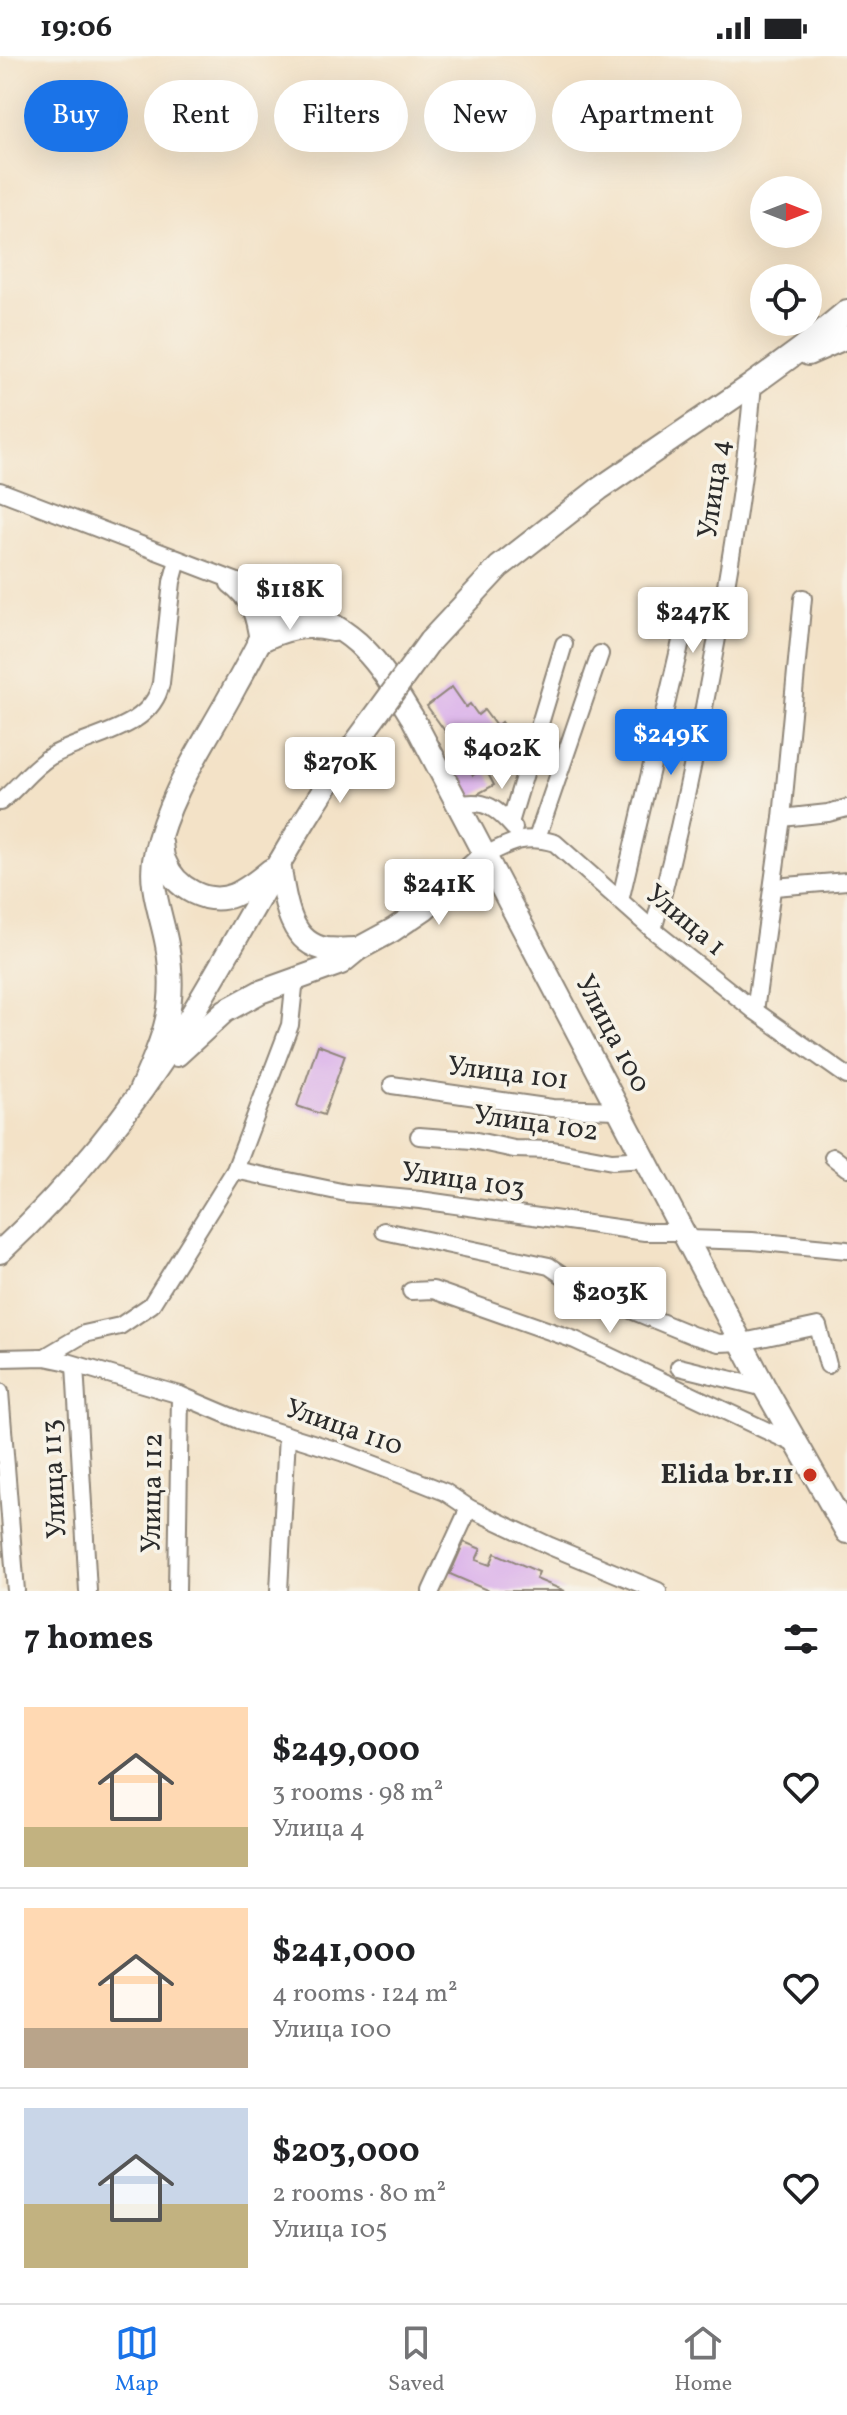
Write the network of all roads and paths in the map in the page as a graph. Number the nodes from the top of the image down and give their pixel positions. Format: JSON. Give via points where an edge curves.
{"nodes":[{"id":1,"x":847,"y":311,"type":"edge"},
{"id":2,"x":847,"y":329,"type":"edge"},
{"id":3,"x":847,"y":337,"type":"edge"},
{"id":4,"x":810,"y":353,"type":"junction"},
{"id":5,"x":753,"y":384,"type":"junction"},
{"id":6,"x":0,"y":491,"type":"edge"},
{"id":7,"x":178,"y":560,"type":"junction"},
{"id":8,"x":218,"y":576,"type":"junction"},
{"id":9,"x":803,"y":598,"type":"dead end"},
{"id":10,"x":282,"y":599,"type":"junction"},
{"id":11,"x":344,"y":632,"type":"junction"},
{"id":12,"x":681,"y":641,"type":"dead end"},
{"id":13,"x":258,"y":642,"type":"junction"},
{"id":14,"x":564,"y":644,"type":"dead end"},
{"id":15,"x":600,"y":654,"type":"dead end"},
{"id":16,"x":0,"y":802,"type":"edge"},
{"id":17,"x":459,"y":805,"type":"junction"},
{"id":18,"x":847,"y":808,"type":"edge"},
{"id":19,"x":782,"y":818,"type":"junction"},
{"id":20,"x":510,"y":823,"type":"junction"},
{"id":21,"x":160,"y":838,"type":"junction"},
{"id":22,"x":530,"y":838,"type":"junction"},
{"id":23,"x":484,"y":856,"type":"junction"},
{"id":24,"x":279,"y":863,"type":"junction"},
{"id":25,"x":847,"y":881,"type":"edge"},
{"id":26,"x":774,"y":887,"type":"junction"},
{"id":27,"x":620,"y":901,"type":"junction"},
{"id":28,"x":653,"y":930,"type":"junction"},
{"id":29,"x":358,"y":949,"type":"junction"},
{"id":30,"x":295,"y":978,"type":"junction"},
{"id":31,"x":755,"y":1011,"type":"junction"},
{"id":32,"x":847,"y":1076,"type":"edge"},
{"id":33,"x":392,"y":1085,"type":"dead end"},
{"id":34,"x":140,"y":1091,"type":"junction"},
{"id":35,"x":618,"y":1110,"type":"junction"},
{"id":36,"x":419,"y":1136,"type":"dead end"},
{"id":37,"x":833,"y":1157,"type":"dead end"},
{"id":38,"x":647,"y":1159,"type":"junction"},
{"id":39,"x":847,"y":1168,"type":"edge"},
{"id":40,"x":235,"y":1170,"type":"junction"},
{"id":41,"x":384,"y":1231,"type":"dead end"},
{"id":42,"x":687,"y":1235,"type":"junction"},
{"id":43,"x":847,"y":1250,"type":"edge"},
{"id":44,"x":0,"y":1252,"type":"edge"},
{"id":45,"x":411,"y":1291,"type":"dead end"},
{"id":46,"x":743,"y":1342,"type":"junction"},
{"id":47,"x":45,"y":1357,"type":"junction"},
{"id":48,"x":0,"y":1358,"type":"edge"},
{"id":49,"x":75,"y":1365,"type":"junction"},
{"id":50,"x":828,"y":1365,"type":"dead end"},
{"id":51,"x":679,"y":1367,"type":"dead end"},
{"id":52,"x":765,"y":1388,"type":"junction"},
{"id":53,"x":0,"y":1392,"type":"edge"},
{"id":54,"x":180,"y":1395,"type":"junction"},
{"id":55,"x":287,"y":1435,"type":"junction"},
{"id":56,"x":797,"y":1445,"type":"junction"},
{"id":57,"x":469,"y":1508,"type":"junction"},
{"id":58,"x":847,"y":1532,"type":"edge"},
{"id":59,"x":16,"y":1591,"type":"edge"},
{"id":60,"x":88,"y":1591,"type":"edge"},
{"id":61,"x":177,"y":1591,"type":"edge"},
{"id":62,"x":279,"y":1591,"type":"edge"},
{"id":63,"x":431,"y":1591,"type":"edge"},
{"id":64,"x":658,"y":1591,"type":"edge"}],
"edges":[{"from":1,"to":5,"type":"main road"},
{"from":2,"to":4,"type":"main road"},
{"from":3,"to":4,"type":"main road"},
{"from":4,"to":5,"type":"main road"},
{"from":5,"to":24,"type":"main road","bridge":true,"via":[[599,489],[499,567],[430,641],[334,772]]},
{"from":5,"to":28,"type":"street","name":"Улица 4","via":[[747,457],[702,723]]},
{"from":6,"to":7,"type":"street"},
{"from":7,"to":8,"type":"street"},
{"from":7,"to":16,"type":"street","via":[[159,697],[151,708],[136,721],[50,757]]},
{"from":8,"to":10,"type":"street"},
{"from":8,"to":13,"type":"street","via":[[250,606]]},
{"from":9,"to":19,"type":"street"},
{"from":10,"to":11,"type":"main road","name":"Улица 100"},
{"from":10,"to":13,"type":"main road"},
{"from":11,"to":13,"type":"main road","via":[[295,628]]},
{"from":11,"to":17,"type":"main road","name":"Улица 100","via":[[382,671]]},
{"from":12,"to":27,"type":"street"},
{"from":13,"to":21,"type":"main road","via":[[187,772]]},
{"from":14,"to":20,"type":"street"},
{"from":15,"to":22,"type":"street"},
{"from":17,"to":20,"type":"street","name":"Улица 1","via":[[487,804]]},
{"from":17,"to":23,"type":"main road","name":"Улица 100"},
{"from":18,"to":19,"type":"street"},
{"from":19,"to":26,"type":"street"},
{"from":20,"to":22,"type":"street","name":"Улица 1"},
{"from":21,"to":24,"type":"main road","via":[[165,863],[176,879],[194,894],[212,899],[231,897]]},
{"from":21,"to":34,"type":"main road","via":[[153,877],[171,971],[171,1005],[165,1034]]},
{"from":22,"to":23,"type":"street"},
{"from":22,"to":27,"type":"street","name":"Улица 1","via":[[555,843]]},
{"from":23,"to":29,"type":"main road","via":[[424,909]]},
{"from":23,"to":35,"type":"main road","name":"Улица 100"},
{"from":24,"to":29,"type":"main road","via":[[286,908],[308,941],[325,949]]},
{"from":24,"to":34,"type":"main road","via":[[182,1030]]},
{"from":25,"to":26,"type":"street"},
{"from":26,"to":31,"type":"street"},
{"from":27,"to":28,"type":"street","name":"Улица 1"},
{"from":28,"to":31,"type":"street","name":"Улица 1"},
{"from":29,"to":30,"type":"main road","via":[[341,963]]},
{"from":30,"to":34,"type":"main road","via":[[225,1011]]},
{"from":30,"to":40,"type":"street","via":[[290,1025]]},
{"from":31,"to":32,"type":"street","name":"Улица 1"},
{"from":33,"to":35,"type":"street","name":"Улица 101","via":[[552,1108]]},
{"from":34,"to":44,"type":"main road","via":[[84,1163]]},
{"from":35,"to":38,"type":"main road","name":"Улица 100"},
{"from":36,"to":38,"type":"street","name":"Улица 102","via":[[612,1161]]},
{"from":37,"to":39,"type":"street"},
{"from":38,"to":42,"type":"main road","name":"Улица 100"},
{"from":40,"to":42,"type":"street","name":"Улица 103","via":[[346,1193]]},
{"from":40,"to":47,"type":"street","via":[[151,1305],[120,1326],[84,1334]]},
{"from":41,"to":46,"type":"street","via":[[549,1266],[580,1287],[692,1335],[719,1343]]},
{"from":42,"to":43,"type":"street"},
{"from":42,"to":46,"type":"main road","name":"Улица 100"},
{"from":45,"to":56,"type":"street","via":[[433,1290],[575,1340]]},
{"from":46,"to":50,"type":"street","via":[[818,1326]]},
{"from":46,"to":52,"type":"main road","name":"Улица 100"},
{"from":47,"to":48,"type":"street","name":"Улица 110"},
{"from":47,"to":49,"type":"street","name":"Улица 110"},
{"from":49,"to":54,"type":"street","name":"Улица 110"},
{"from":49,"to":60,"type":"street","name":"Улица 113"},
{"from":51,"to":52,"type":"street"},
{"from":52,"to":56,"type":"main road","name":"Улица 100"},
{"from":53,"to":59,"type":"street"},
{"from":54,"to":55,"type":"street","name":"Улица 110"},
{"from":54,"to":61,"type":"street","name":"Улица 112"},
{"from":55,"to":57,"type":"street","name":"Улица 110","via":[[430,1486]]},
{"from":55,"to":62,"type":"street"},
{"from":56,"to":58,"type":"main road","name":"Улица 100"},
{"from":57,"to":63,"type":"street"},
{"from":57,"to":64,"type":"street","name":"Улица 110"}]}
